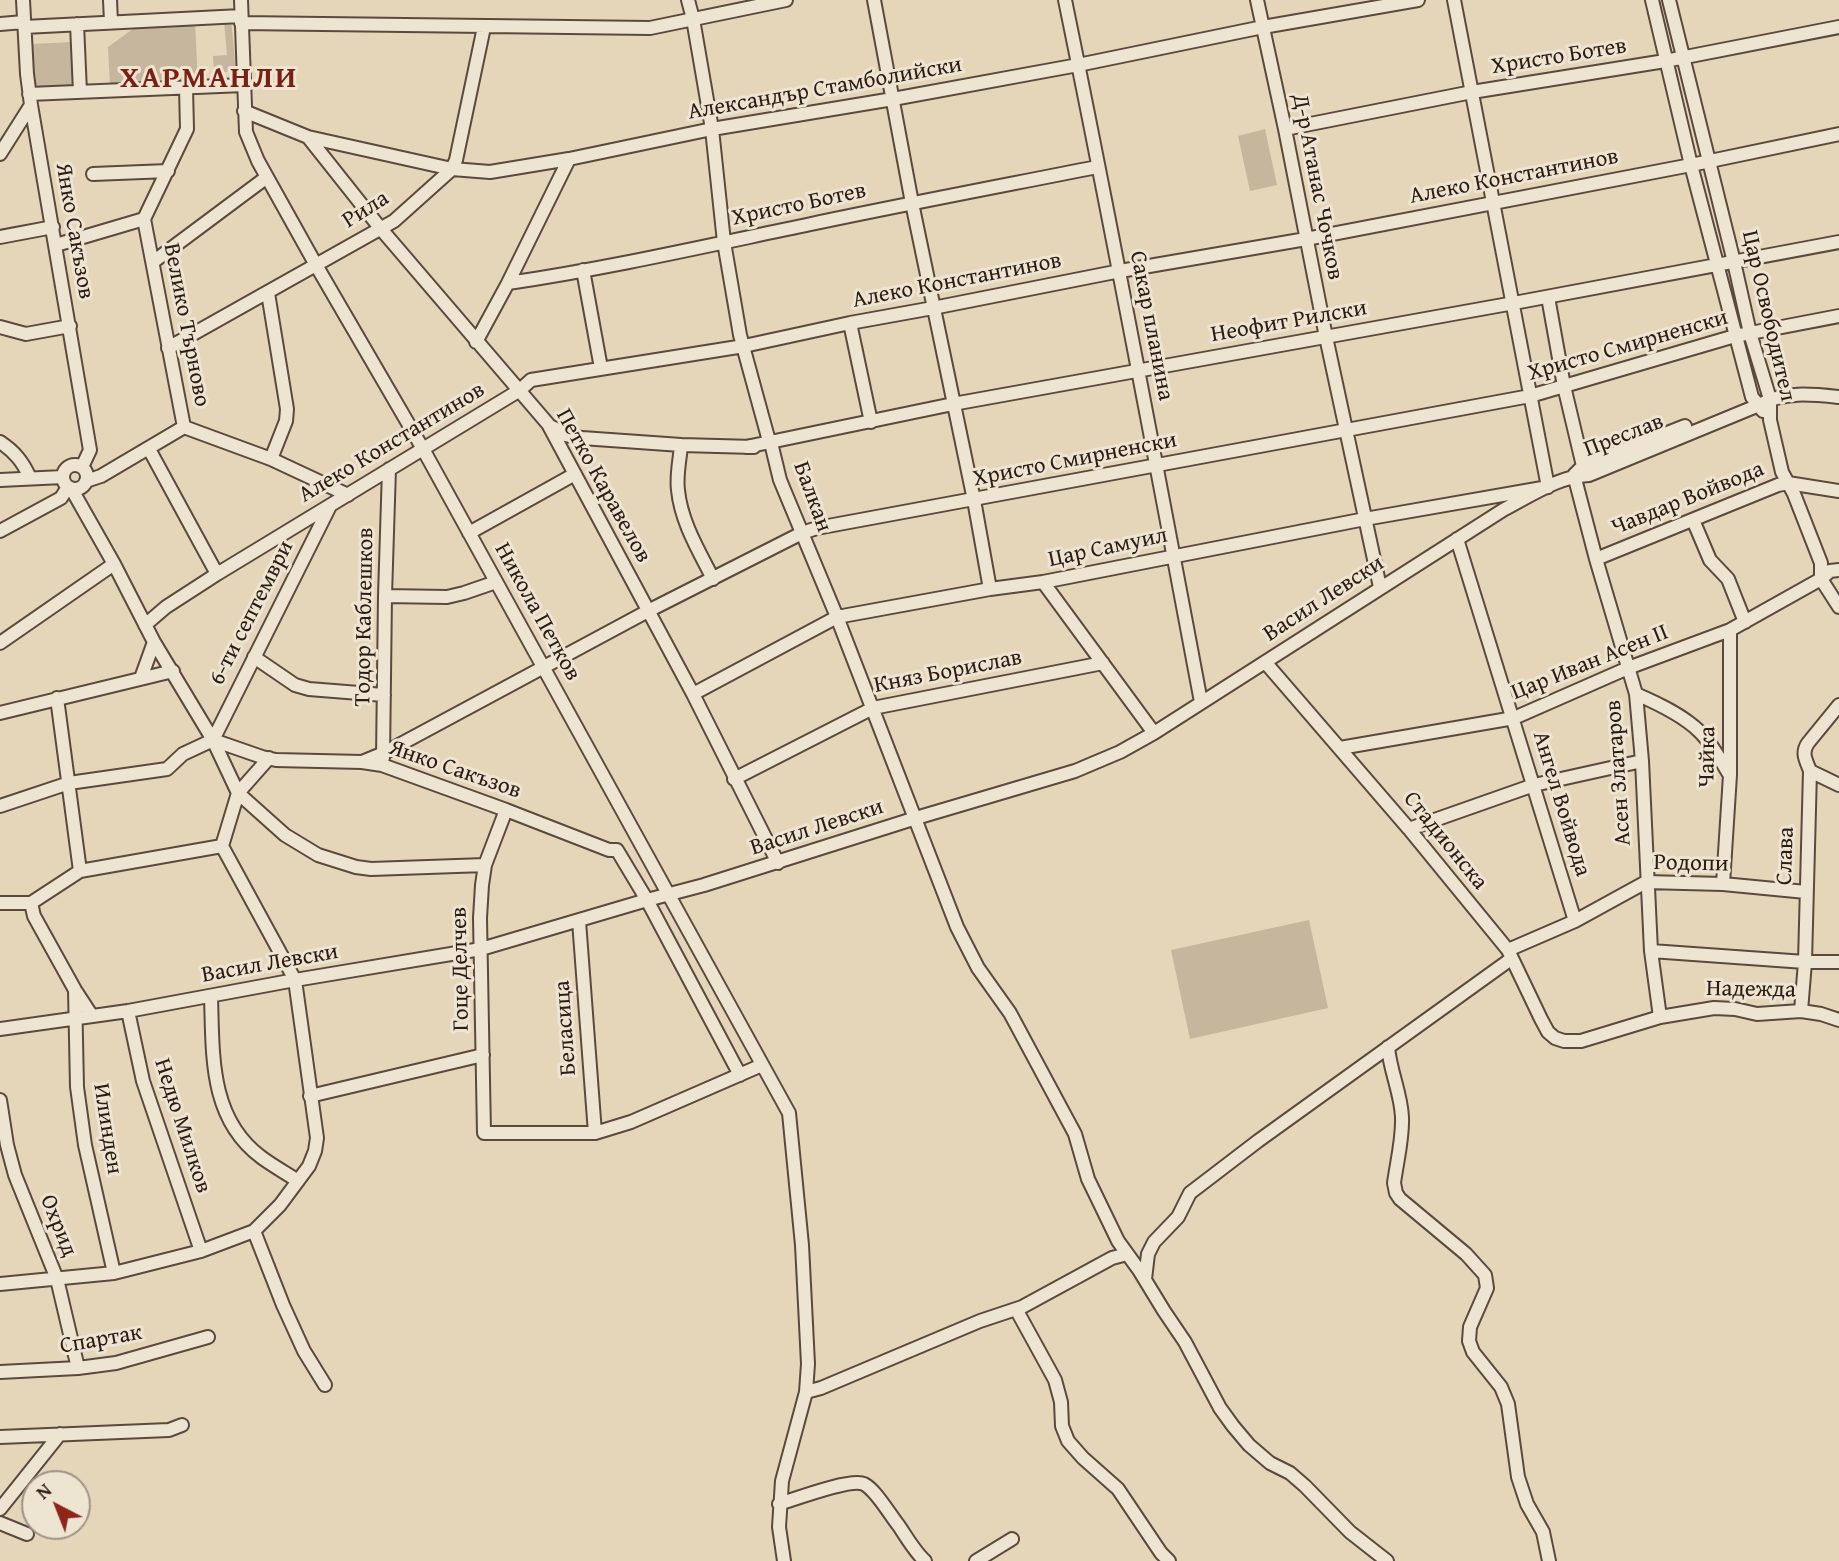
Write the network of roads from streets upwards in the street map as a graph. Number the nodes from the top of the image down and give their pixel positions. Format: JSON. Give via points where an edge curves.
{"nodes":[{"id":1,"x":23,"y":0,"type":"edge"},
{"id":2,"x":110,"y":0,"type":"edge"},
{"id":3,"x":241,"y":0,"type":"edge"},
{"id":4,"x":688,"y":0,"type":"edge"},
{"id":5,"x":786,"y":0,"type":"edge"},
{"id":6,"x":874,"y":0,"type":"edge"},
{"id":7,"x":1065,"y":0,"type":"edge"},
{"id":8,"x":1257,"y":0,"type":"edge"},
{"id":9,"x":1418,"y":0,"type":"edge"},
{"id":10,"x":1454,"y":0,"type":"edge"},
{"id":11,"x":1652,"y":0,"type":"edge"},
{"id":12,"x":1670,"y":0,"type":"edge"},
{"id":13,"x":241,"y":19,"type":"junction"},
{"id":14,"x":693,"y":19,"type":"junction"},
{"id":15,"x":111,"y":22,"type":"junction"},
{"id":16,"x":0,"y":24,"type":"edge"},
{"id":17,"x":24,"y":24,"type":"junction"},
{"id":18,"x":77,"y":24,"type":"junction"},
{"id":19,"x":484,"y":27,"type":"junction"},
{"id":20,"x":1263,"y":27,"type":"junction"},
{"id":21,"x":1839,"y":27,"type":"edge"},
{"id":22,"x":1683,"y":57,"type":"junction"},
{"id":23,"x":1665,"y":61,"type":"junction"},
{"id":24,"x":1078,"y":65,"type":"junction"},
{"id":25,"x":244,"y":85,"type":"junction"},
{"id":26,"x":186,"y":88,"type":"junction"},
{"id":27,"x":80,"y":92,"type":"junction"},
{"id":28,"x":1472,"y":92,"type":"junction"},
{"id":29,"x":30,"y":99,"type":"junction"},
{"id":30,"x":893,"y":99,"type":"junction"},
{"id":31,"x":244,"y":111,"type":"junction"},
{"id":32,"x":712,"y":129,"type":"junction"},
{"id":33,"x":1286,"y":129,"type":"junction"},
{"id":34,"x":1839,"y":134,"type":"edge"},
{"id":35,"x":308,"y":136,"type":"junction"},
{"id":36,"x":0,"y":154,"type":"edge"},
{"id":37,"x":569,"y":159,"type":"junction"},
{"id":38,"x":1710,"y":161,"type":"junction"},
{"id":39,"x":1691,"y":165,"type":"junction"},
{"id":40,"x":1097,"y":167,"type":"junction"},
{"id":41,"x":452,"y":169,"type":"junction"},
{"id":42,"x":168,"y":172,"type":"junction"},
{"id":43,"x":93,"y":174,"type":"dead end"},
{"id":44,"x":267,"y":177,"type":"junction"},
{"id":45,"x":1494,"y":202,"type":"junction"},
{"id":46,"x":912,"y":203,"type":"junction"},
{"id":47,"x":144,"y":219,"type":"junction"},
{"id":48,"x":53,"y":227,"type":"junction"},
{"id":49,"x":381,"y":229,"type":"junction"},
{"id":50,"x":0,"y":237,"type":"edge"},
{"id":51,"x":1306,"y":239,"type":"junction"},
{"id":52,"x":724,"y":242,"type":"junction"},
{"id":53,"x":1839,"y":242,"type":"edge"},
{"id":54,"x":56,"y":245,"type":"junction"},
{"id":55,"x":153,"y":262,"type":"junction"},
{"id":56,"x":1734,"y":262,"type":"junction"},
{"id":57,"x":316,"y":265,"type":"junction"},
{"id":58,"x":1717,"y":265,"type":"junction"},
{"id":59,"x":583,"y":270,"type":"junction"},
{"id":60,"x":1120,"y":271,"type":"junction"},
{"id":61,"x":508,"y":283,"type":"junction"},
{"id":62,"x":268,"y":293,"type":"junction"},
{"id":63,"x":1548,"y":297,"type":"junction"},
{"id":64,"x":1514,"y":303,"type":"junction"},
{"id":65,"x":933,"y":308,"type":"junction"},
{"id":66,"x":1839,"y":316,"type":"edge"},
{"id":67,"x":850,"y":323,"type":"junction"},
{"id":68,"x":70,"y":326,"type":"junction"},
{"id":69,"x":0,"y":327,"type":"edge"},
{"id":70,"x":1749,"y":333,"type":"junction"},
{"id":71,"x":1735,"y":336,"type":"junction"},
{"id":72,"x":1326,"y":337,"type":"junction"},
{"id":73,"x":476,"y":342,"type":"junction"},
{"id":74,"x":744,"y":346,"type":"junction"},
{"id":75,"x":168,"y":348,"type":"junction"},
{"id":76,"x":601,"y":368,"type":"junction"},
{"id":77,"x":1138,"y":370,"type":"junction"},
{"id":78,"x":1564,"y":386,"type":"junction"},
{"id":79,"x":520,"y":390,"type":"junction"},
{"id":80,"x":1839,"y":390,"type":"edge"},
{"id":81,"x":1530,"y":396,"type":"junction"},
{"id":82,"x":1839,"y":397,"type":"edge"},
{"id":83,"x":1761,"y":398,"type":"junction"},
{"id":84,"x":953,"y":404,"type":"junction"},
{"id":85,"x":871,"y":422,"type":"junction"},
{"id":86,"x":548,"y":425,"type":"junction"},
{"id":87,"x":184,"y":427,"type":"junction"},
{"id":88,"x":1347,"y":431,"type":"junction"},
{"id":89,"x":0,"y":442,"type":"edge"},
{"id":90,"x":771,"y":444,"type":"junction"},
{"id":91,"x":681,"y":445,"type":"junction"},
{"id":92,"x":149,"y":449,"type":"junction"},
{"id":93,"x":423,"y":449,"type":"junction"},
{"id":94,"x":271,"y":459,"type":"junction"},
{"id":95,"x":1156,"y":466,"type":"junction"},
{"id":96,"x":82,"y":467,"type":"junction"},
{"id":97,"x":389,"y":470,"type":"junction"},
{"id":98,"x":1578,"y":470,"type":"junction"},
{"id":99,"x":575,"y":474,"type":"junction"},
{"id":100,"x":30,"y":478,"type":"junction"},
{"id":101,"x":0,"y":480,"type":"edge"},
{"id":102,"x":86,"y":481,"type":"junction"},
{"id":103,"x":1788,"y":483,"type":"junction"},
{"id":104,"x":67,"y":484,"type":"junction"},
{"id":105,"x":1548,"y":487,"type":"junction"},
{"id":106,"x":1839,"y":491,"type":"edge"},
{"id":107,"x":348,"y":495,"type":"junction"},
{"id":108,"x":974,"y":500,"type":"junction"},
{"id":109,"x":330,"y":506,"type":"junction"},
{"id":110,"x":1365,"y":519,"type":"junction"},
{"id":111,"x":1693,"y":520,"type":"junction"},
{"id":112,"x":0,"y":531,"type":"edge"},
{"id":113,"x":469,"y":533,"type":"junction"},
{"id":114,"x":802,"y":533,"type":"junction"},
{"id":115,"x":1457,"y":539,"type":"junction"},
{"id":116,"x":1174,"y":556,"type":"junction"},
{"id":117,"x":1596,"y":559,"type":"junction"},
{"id":118,"x":114,"y":564,"type":"junction"},
{"id":119,"x":1839,"y":570,"type":"edge"},
{"id":120,"x":217,"y":575,"type":"junction"},
{"id":121,"x":713,"y":579,"type":"junction"},
{"id":122,"x":1821,"y":579,"type":"junction"},
{"id":123,"x":496,"y":582,"type":"junction"},
{"id":124,"x":1043,"y":582,"type":"junction"},
{"id":125,"x":1380,"y":587,"type":"junction"},
{"id":126,"x":990,"y":589,"type":"junction"},
{"id":127,"x":385,"y":596,"type":"junction"},
{"id":128,"x":1839,"y":607,"type":"edge"},
{"id":129,"x":648,"y":611,"type":"junction"},
{"id":130,"x":838,"y":617,"type":"junction"},
{"id":131,"x":1745,"y":622,"type":"junction"},
{"id":132,"x":145,"y":625,"type":"junction"},
{"id":133,"x":1730,"y":630,"type":"junction"},
{"id":134,"x":154,"y":642,"type":"junction"},
{"id":135,"x":0,"y":643,"type":"edge"},
{"id":136,"x":254,"y":657,"type":"junction"},
{"id":137,"x":1265,"y":662,"type":"junction"},
{"id":138,"x":1103,"y":663,"type":"junction"},
{"id":139,"x":544,"y":667,"type":"junction"},
{"id":140,"x":1628,"y":668,"type":"junction"},
{"id":141,"x":173,"y":671,"type":"junction"},
{"id":142,"x":141,"y":678,"type":"junction"},
{"id":143,"x":692,"y":694,"type":"junction"},
{"id":144,"x":1636,"y":694,"type":"junction"},
{"id":145,"x":384,"y":695,"type":"junction"},
{"id":146,"x":57,"y":698,"type":"junction"},
{"id":147,"x":1202,"y":702,"type":"junction"},
{"id":148,"x":1839,"y":705,"type":"edge"},
{"id":149,"x":873,"y":708,"type":"junction"},
{"id":150,"x":0,"y":712,"type":"edge"},
{"id":151,"x":1514,"y":718,"type":"junction"},
{"id":152,"x":1154,"y":733,"type":"junction"},
{"id":153,"x":213,"y":740,"type":"junction"},
{"id":154,"x":1340,"y":748,"type":"junction"},
{"id":155,"x":269,"y":758,"type":"junction"},
{"id":156,"x":383,"y":759,"type":"junction"},
{"id":157,"x":1642,"y":761,"type":"junction"},
{"id":158,"x":362,"y":762,"type":"joint"},
{"id":159,"x":1810,"y":771,"type":"junction"},
{"id":160,"x":1730,"y":775,"type":"junction"},
{"id":161,"x":734,"y":779,"type":"junction"},
{"id":162,"x":69,"y":783,"type":"junction"},
{"id":163,"x":1534,"y":785,"type":"junction"},
{"id":164,"x":1839,"y":785,"type":"edge"},
{"id":165,"x":238,"y":793,"type":"junction"},
{"id":166,"x":0,"y":806,"type":"edge"},
{"id":167,"x":506,"y":810,"type":"junction"},
{"id":168,"x":916,"y":818,"type":"junction"},
{"id":169,"x":1409,"y":829,"type":"junction"},
{"id":170,"x":638,"y":837,"type":"junction"},
{"id":171,"x":222,"y":846,"type":"junction"},
{"id":172,"x":617,"y":850,"type":"junction"},
{"id":173,"x":778,"y":863,"type":"junction"},
{"id":174,"x":485,"y":865,"type":"junction"},
{"id":175,"x":80,"y":871,"type":"junction"},
{"id":176,"x":1646,"y":882,"type":"junction"},
{"id":177,"x":1723,"y":884,"type":"junction"},
{"id":178,"x":1805,"y":892,"type":"junction"},
{"id":179,"x":668,"y":894,"type":"junction"},
{"id":180,"x":647,"y":900,"type":"junction"},
{"id":181,"x":0,"y":903,"type":"edge"},
{"id":182,"x":31,"y":903,"type":"junction"},
{"id":183,"x":579,"y":921,"type":"junction"},
{"id":184,"x":1575,"y":921,"type":"junction"},
{"id":185,"x":481,"y":949,"type":"junction"},
{"id":186,"x":1651,"y":951,"type":"junction"},
{"id":187,"x":1509,"y":954,"type":"junction"},
{"id":188,"x":1805,"y":962,"type":"junction"},
{"id":189,"x":1839,"y":962,"type":"edge"},
{"id":190,"x":295,"y":980,"type":"junction"},
{"id":191,"x":75,"y":990,"type":"junction"},
{"id":192,"x":211,"y":997,"type":"junction"},
{"id":193,"x":128,"y":1011,"type":"junction"},
{"id":194,"x":1801,"y":1011,"type":"junction"},
{"id":195,"x":92,"y":1016,"type":"junction"},
{"id":196,"x":1660,"y":1017,"type":"junction"},
{"id":197,"x":75,"y":1019,"type":"junction"},
{"id":198,"x":1839,"y":1020,"type":"edge"},
{"id":199,"x":0,"y":1029,"type":"edge"},
{"id":200,"x":1581,"y":1041,"type":"joint"},
{"id":201,"x":1388,"y":1047,"type":"junction"},
{"id":202,"x":484,"y":1055,"type":"junction"},
{"id":203,"x":762,"y":1065,"type":"junction"},
{"id":204,"x":740,"y":1075,"type":"junction"},
{"id":205,"x":310,"y":1096,"type":"junction"},
{"id":206,"x":0,"y":1100,"type":"edge"},
{"id":207,"x":594,"y":1133,"type":"junction"},
{"id":208,"x":298,"y":1181,"type":"junction"},
{"id":209,"x":254,"y":1231,"type":"junction"},
{"id":210,"x":201,"y":1251,"type":"junction"},
{"id":211,"x":1127,"y":1254,"type":"junction"},
{"id":212,"x":114,"y":1273,"type":"junction"},
{"id":213,"x":57,"y":1279,"type":"junction"},
{"id":214,"x":1145,"y":1280,"type":"junction"},
{"id":215,"x":0,"y":1284,"type":"edge"},
{"id":216,"x":1016,"y":1309,"type":"junction"},
{"id":217,"x":208,"y":1337,"type":"dead end"},
{"id":218,"x":78,"y":1368,"type":"junction"},
{"id":219,"x":0,"y":1372,"type":"edge"},
{"id":220,"x":325,"y":1385,"type":"dead end"},
{"id":221,"x":806,"y":1392,"type":"junction"},
{"id":222,"x":182,"y":1425,"type":"dead end"},
{"id":223,"x":60,"y":1434,"type":"junction"},
{"id":224,"x":0,"y":1437,"type":"edge"},
{"id":225,"x":779,"y":1504,"type":"junction"},
{"id":226,"x":0,"y":1509,"type":"edge"},
{"id":227,"x":0,"y":1523,"type":"edge"},
{"id":228,"x":21,"y":1532,"type":"edge"},
{"id":229,"x":1012,"y":1539,"type":"dead end"},
{"id":230,"x":784,"y":1561,"type":"edge"},
{"id":231,"x":925,"y":1561,"type":"edge"},
{"id":232,"x":976,"y":1561,"type":"edge"},
{"id":233,"x":1169,"y":1561,"type":"edge"},
{"id":234,"x":1387,"y":1561,"type":"edge"},
{"id":235,"x":1549,"y":1561,"type":"edge"}],
"edges":[{"from":1,"to":17,"type":"street","name":"Янко Сакъзов"},
{"from":2,"to":15,"type":"street"},
{"from":3,"to":13,"type":"street","name":"Никола Петков"},
{"from":4,"to":14,"type":"street","name":"Балкан"},
{"from":5,"to":14,"type":"street"},
{"from":6,"to":30,"type":"street"},
{"from":7,"to":24,"type":"street","name":"Сакар планина"},
{"from":8,"to":20,"type":"street","name":"Д-р Атанас Чочков"},
{"from":9,"to":20,"type":"street","name":"Александър Стамболийски"},
{"from":10,"to":28,"type":"street"},
{"from":11,"to":23,"type":"street","name":"Цар Освободител"},
{"from":12,"to":22,"type":"street","name":"Цар Освободител"},
{"from":13,"to":15,"type":"street"},
{"from":13,"to":19,"type":"street"},
{"from":13,"to":25,"type":"street","name":"Никола Петков"},
{"from":14,"to":19,"type":"street","via":[[650,28]]},
{"from":14,"to":32,"type":"street","name":"Балкан"},
{"from":15,"to":18,"type":"street"},
{"from":16,"to":17,"type":"street"},
{"from":17,"to":18,"type":"street"},
{"from":17,"to":29,"type":"street","name":"Янко Сакъзов"},
{"from":18,"to":27,"type":"street"},
{"from":19,"to":41,"type":"street"},
{"from":20,"to":24,"type":"street","name":"Александър Стамболийски"},
{"from":20,"to":33,"type":"street","name":"Д-р Атанас Чочков"},
{"from":21,"to":22,"type":"street","name":"Христо Ботев"},
{"from":22,"to":23,"type":"street","name":"Христо Ботев"},
{"from":22,"to":38,"type":"street","name":"Цар Освободител"},
{"from":23,"to":28,"type":"street","name":"Христо Ботев"},
{"from":23,"to":39,"type":"street","name":"Цар Освободител"},
{"from":24,"to":30,"type":"street","name":"Александър Стамболийски"},
{"from":24,"to":40,"type":"street","name":"Сакар планина"},
{"from":25,"to":26,"type":"street"},
{"from":25,"to":31,"type":"street","name":"Никола Петков"},
{"from":26,"to":27,"type":"street"},
{"from":26,"to":42,"type":"street","name":"Велико Търново","via":[[187,129]]},
{"from":27,"to":29,"type":"street"},
{"from":28,"to":33,"type":"street","name":"Христо Ботев"},
{"from":28,"to":45,"type":"street"},
{"from":29,"to":36,"type":"street"},
{"from":29,"to":48,"type":"street","name":"Янко Сакъзов"},
{"from":30,"to":32,"type":"street","name":"Александър Стамболийски"},
{"from":30,"to":46,"type":"street"},
{"from":31,"to":35,"type":"street","name":"Александър Стамболийски"},
{"from":31,"to":44,"type":"street","name":"Никола Петков","via":[[246,132]]},
{"from":32,"to":37,"type":"street","name":"Александър Стамболийски"},
{"from":32,"to":52,"type":"street","name":"Балкан"},
{"from":33,"to":51,"type":"street","name":"Д-р Атанас Чочков"},
{"from":34,"to":38,"type":"street","name":"Алеко Константинов"},
{"from":35,"to":41,"type":"street","name":"Александър Стамболийски"},
{"from":35,"to":49,"type":"street","name":"Петко Каравелов"},
{"from":37,"to":41,"type":"street","name":"Александър Стамболийски","via":[[490,172]]},
{"from":37,"to":61,"type":"street"},
{"from":38,"to":39,"type":"street","name":"Алеко Константинов"},
{"from":38,"to":56,"type":"street","name":"Цар Освободител"},
{"from":39,"to":45,"type":"street","name":"Алеко Константинов"},
{"from":39,"to":58,"type":"street","name":"Цар Освободител"},
{"from":40,"to":46,"type":"street","name":"Христо Ботев"},
{"from":40,"to":60,"type":"street","name":"Сакар планина"},
{"from":41,"to":49,"type":"street","name":"Рила"},
{"from":42,"to":43,"type":"street"},
{"from":42,"to":47,"type":"street","name":"Велико Търново"},
{"from":44,"to":55,"type":"street"},
{"from":44,"to":57,"type":"street","name":"Никола Петков"},
{"from":45,"to":51,"type":"street","name":"Алеко Константинов"},
{"from":45,"to":64,"type":"street"},
{"from":46,"to":52,"type":"street","name":"Христо Ботев"},
{"from":46,"to":65,"type":"street"},
{"from":47,"to":54,"type":"street"},
{"from":47,"to":55,"type":"street","name":"Велико Търново"},
{"from":48,"to":50,"type":"street"},
{"from":48,"to":54,"type":"street","name":"Янко Сакъзов"},
{"from":49,"to":57,"type":"street","name":"Рила"},
{"from":49,"to":73,"type":"street","name":"Петко Каравелов"},
{"from":51,"to":60,"type":"street","name":"Алеко Константинов"},
{"from":51,"to":72,"type":"street","name":"Д-р Атанас Чочков"},
{"from":52,"to":59,"type":"street","name":"Христо Ботев"},
{"from":52,"to":74,"type":"street","name":"Балкан"},
{"from":53,"to":56,"type":"street","name":"Неофит Рилски"},
{"from":54,"to":68,"type":"street","name":"Янко Сакъзов"},
{"from":55,"to":75,"type":"street","name":"Велико Търново"},
{"from":56,"to":58,"type":"street","name":"Неофит Рилски"},
{"from":56,"to":70,"type":"street","name":"Цар Освободител"},
{"from":57,"to":62,"type":"street","name":"Рила"},
{"from":57,"to":93,"type":"street","name":"Никола Петков"},
{"from":58,"to":63,"type":"street","name":"Неофит Рилски"},
{"from":58,"to":71,"type":"street","name":"Цар Освободител"},
{"from":59,"to":61,"type":"street","name":"Христо Ботев"},
{"from":59,"to":76,"type":"street"},
{"from":60,"to":65,"type":"street","name":"Алеко Константинов"},
{"from":60,"to":77,"type":"street","name":"Сакар планина"},
{"from":61,"to":73,"type":"street"},
{"from":62,"to":75,"type":"street","name":"Рила"},
{"from":62,"to":94,"type":"street","via":[[287,409]]},
{"from":63,"to":64,"type":"street","name":"Неофит Рилски"},
{"from":63,"to":78,"type":"street","name":"Асен Златаров"},
{"from":64,"to":72,"type":"street","name":"Неофит Рилски"},
{"from":64,"to":81,"type":"street"},
{"from":65,"to":67,"type":"street","name":"Алеко Константинов"},
{"from":65,"to":84,"type":"street"},
{"from":66,"to":70,"type":"street","name":"Христо Смирненски"},
{"from":67,"to":74,"type":"street","name":"Алеко Константинов"},
{"from":67,"to":85,"type":"street"},
{"from":68,"to":69,"type":"street","via":[[26,334]]},
{"from":68,"to":96,"type":"street","name":"Янко Сакъзов","via":[[90,450]]},
{"from":70,"to":71,"type":"street","name":"Христо Смирненски"},
{"from":70,"to":83,"type":"street","name":"Цар Освободител"},
{"from":71,"to":78,"type":"street","name":"Христо Смирненски"},
{"from":71,"to":83,"type":"street","name":"Цар Освободител"},
{"from":72,"to":77,"type":"street","name":"Неофит Рилски"},
{"from":72,"to":88,"type":"street","name":"Д-р Атанас Чочков"},
{"from":73,"to":79,"type":"street","name":"Петко Каравелов"},
{"from":74,"to":76,"type":"street","name":"Алеко Константинов"},
{"from":74,"to":90,"type":"street","name":"Балкан"},
{"from":75,"to":87,"type":"street","name":"Велико Търново"},
{"from":76,"to":79,"type":"street","name":"Алеко Константинов","via":[[531,380]]},
{"from":77,"to":84,"type":"street","name":"Неофит Рилски"},
{"from":77,"to":95,"type":"street","name":"Сакар планина"},
{"from":78,"to":81,"type":"street","name":"Христо Смирненски"},
{"from":78,"to":98,"type":"street","name":"Асен Златаров"},
{"from":79,"to":86,"type":"street","name":"Петко Каравелов"},
{"from":79,"to":93,"type":"street","name":"Алеко Константинов"},
{"from":80,"to":83,"type":"street","name":"Преслав","via":[[1781,388]]},
{"from":81,"to":88,"type":"street","name":"Христо Смирненски"},
{"from":81,"to":105,"type":"street"},
{"from":82,"to":83,"type":"street","name":"Преслав"},
{"from":83,"to":98,"type":"street","name":"Преслав","via":[[1588,475]]},
{"from":83,"to":103,"type":"street","name":"Цар Освободител"},
{"from":84,"to":85,"type":"street","name":"Неофит Рилски"},
{"from":84,"to":108,"type":"street"},
{"from":85,"to":90,"type":"street","name":"Неофит Рилски"},
{"from":86,"to":91,"type":"street","name":"Неофит Рилски","via":[[566,435]]},
{"from":86,"to":99,"type":"street","name":"Петко Каравелов"},
{"from":87,"to":92,"type":"street","name":"Велико Търново"},
{"from":87,"to":94,"type":"street"},
{"from":88,"to":95,"type":"street","name":"Христо Смирненски"},
{"from":88,"to":110,"type":"street","name":"Д-р Атанас Чочков"},
{"from":89,"to":100,"type":"street","via":[[24,463]]},
{"from":90,"to":91,"type":"street","name":"Неофит Рилски"},
{"from":90,"to":114,"type":"street","name":"Балкан"},
{"from":91,"to":121,"type":"street","via":[[681,509]]},
{"from":92,"to":102,"type":"street","name":"Велико Търново"},
{"from":92,"to":120,"type":"street"},
{"from":93,"to":97,"type":"street","name":"Алеко Константинов"},
{"from":93,"to":113,"type":"street","name":"Никола Петков"},
{"from":94,"to":107,"type":"street"},
{"from":95,"to":108,"type":"street","name":"Христо Смирненски"},
{"from":95,"to":116,"type":"street","name":"Сакар планина"},
{"from":96,"to":102,"type":"street"},
{"from":96,"to":104,"type":"street","via":[[66,468]]},
{"from":97,"to":107,"type":"street","name":"Алеко Константинов"},
{"from":97,"to":127,"type":"street","name":"Тодор Каблешков"},
{"from":98,"to":105,"type":"street","name":"Васил Левски"},
{"from":98,"to":117,"type":"street","name":"Асен Златаров"},
{"from":99,"to":113,"type":"street"},
{"from":99,"to":129,"type":"street","name":"Петко Каравелов"},
{"from":100,"to":101,"type":"street"},
{"from":100,"to":104,"type":"street"},
{"from":102,"to":104,"type":"street","via":[[79,488]]},
{"from":103,"to":106,"type":"street","name":"Чавдар Войвода"},
{"from":103,"to":111,"type":"street","name":"Чавдар Войвода"},
{"from":103,"to":122,"type":"street","via":[[1821,563]]},
{"from":104,"to":112,"type":"street","via":[[61,498]]},
{"from":104,"to":118,"type":"street"},
{"from":105,"to":110,"type":"street","name":"Цар Самуил"},
{"from":105,"to":115,"type":"street","name":"Васил Левски"},
{"from":107,"to":109,"type":"street","name":"Алеко Константинов"},
{"from":108,"to":114,"type":"street","name":"Христо Смирненски"},
{"from":108,"to":126,"type":"street"},
{"from":109,"to":120,"type":"street","name":"Алеко Константинов"},
{"from":109,"to":136,"type":"street","name":"6-ти септември"},
{"from":110,"to":116,"type":"street","name":"Цар Самуил"},
{"from":110,"to":125,"type":"street","name":"Д-р Атанас Чочков"},
{"from":111,"to":117,"type":"street","name":"Чавдар Войвода"},
{"from":111,"to":131,"type":"street","via":[[1710,560],[1728,579]]},
{"from":113,"to":123,"type":"street","name":"Никола Петков"},
{"from":114,"to":121,"type":"street","name":"Христо Смирненски"},
{"from":114,"to":130,"type":"street","name":"Балкан"},
{"from":115,"to":125,"type":"street","name":"Васил Левски"},
{"from":115,"to":151,"type":"street","name":"Ангел Войвода"},
{"from":116,"to":124,"type":"street","name":"Цар Самуил"},
{"from":116,"to":147,"type":"street","name":"Сакар планина"},
{"from":117,"to":140,"type":"street","name":"Асен Златаров"},
{"from":118,"to":132,"type":"street"},
{"from":118,"to":135,"type":"street"},
{"from":119,"to":122,"type":"street","name":"Цар Иван Асен II"},
{"from":120,"to":132,"type":"street","name":"Алеко Константинов"},
{"from":121,"to":129,"type":"street","name":"Христо Смирненски"},
{"from":122,"to":128,"type":"street"},
{"from":122,"to":131,"type":"street","name":"Цар Иван Асен II"},
{"from":123,"to":127,"type":"street","via":[[447,597]]},
{"from":123,"to":139,"type":"street","name":"Никола Петков"},
{"from":124,"to":126,"type":"street","name":"Цар Самуил"},
{"from":124,"to":138,"type":"street"},
{"from":125,"to":137,"type":"street","name":"Васил Левски"},
{"from":126,"to":130,"type":"street","name":"Цар Самуил"},
{"from":127,"to":145,"type":"street","name":"Тодор Каблешков"},
{"from":129,"to":139,"type":"street","name":"Христо Смирненски"},
{"from":129,"to":143,"type":"street","name":"Петко Каравелов"},
{"from":130,"to":143,"type":"street","name":"Цар Самуил"},
{"from":130,"to":149,"type":"street","name":"Балкан"},
{"from":131,"to":133,"type":"street","name":"Цар Иван Асен II"},
{"from":132,"to":134,"type":"street"},
{"from":133,"to":140,"type":"street","name":"Цар Иван Асен II"},
{"from":133,"to":160,"type":"street","name":"Чайка"},
{"from":134,"to":141,"type":"street"},
{"from":134,"to":142,"type":"street"},
{"from":136,"to":145,"type":"street","via":[[295,685]]},
{"from":136,"to":153,"type":"street","name":"6-ти септември"},
{"from":137,"to":147,"type":"street","name":"Васил Левски"},
{"from":137,"to":154,"type":"street","name":"Стадионска"},
{"from":138,"to":149,"type":"street","name":"Княз Борислав"},
{"from":138,"to":152,"type":"street"},
{"from":139,"to":156,"type":"street","name":"Христо Смирненски"},
{"from":139,"to":170,"type":"street","name":"Никола Петков"},
{"from":140,"to":144,"type":"street","name":"Асен Златаров"},
{"from":140,"to":151,"type":"street","name":"Цар Иван Асен II"},
{"from":141,"to":142,"type":"street"},
{"from":141,"to":153,"type":"street"},
{"from":142,"to":146,"type":"street"},
{"from":143,"to":161,"type":"street","name":"Петко Каравелов"},
{"from":144,"to":157,"type":"street","name":"Асен Златаров"},
{"from":144,"to":160,"type":"street","via":[[1698,730]]},
{"from":145,"to":156,"type":"street","name":"Тодор Каблешков"},
{"from":146,"to":150,"type":"street"},
{"from":146,"to":162,"type":"street"},
{"from":147,"to":152,"type":"street","name":"Васил Левски"},
{"from":148,"to":159,"type":"street","name":"Слава","via":[[1804,748]]},
{"from":149,"to":161,"type":"street","name":"Княз Борислав"},
{"from":149,"to":168,"type":"street","name":"Балкан"},
{"from":151,"to":154,"type":"street","name":"Цар Иван Асен II"},
{"from":151,"to":163,"type":"street","name":"Ангел Войвода"},
{"from":152,"to":168,"type":"street","name":"Васил Левски","via":[[1075,771]]},
{"from":153,"to":155,"type":"street","name":"Янко Сакъзов"},
{"from":153,"to":162,"type":"street","via":[[183,754],[167,769]]},
{"from":153,"to":165,"type":"street"},
{"from":154,"to":169,"type":"street","name":"Стадионска"},
{"from":155,"to":158,"type":"street","name":"Янко Сакъзов"},
{"from":155,"to":165,"type":"street"},
{"from":156,"to":158,"type":"street","name":"Христо Смирненски"},
{"from":156,"to":167,"type":"street","name":"Янко Сакъзов"},
{"from":157,"to":163,"type":"street"},
{"from":157,"to":176,"type":"street","name":"Асен Златаров"},
{"from":159,"to":164,"type":"street"},
{"from":159,"to":178,"type":"street","name":"Слава"},
{"from":160,"to":177,"type":"street","name":"Чайка"},
{"from":161,"to":173,"type":"street","name":"Петко Каравелов"},
{"from":162,"to":166,"type":"street"},
{"from":162,"to":175,"type":"street"},
{"from":163,"to":169,"type":"street"},
{"from":163,"to":184,"type":"street","name":"Ангел Войвода"},
{"from":165,"to":171,"type":"street"},
{"from":165,"to":174,"type":"street","via":[[300,846],[345,864],[371,869]]},
{"from":167,"to":172,"type":"street","name":"Янко Сакъзов"},
{"from":167,"to":174,"type":"street","name":"Гоце Делчев"},
{"from":168,"to":173,"type":"street","name":"Васил Левски"},
{"from":168,"to":211,"type":"street","name":"Балкан","via":[[957,927],[978,968],[1010,1013],[1074,1134],[1088,1179]]},
{"from":169,"to":187,"type":"street","name":"Стадионска"},
{"from":170,"to":172,"type":"street"},
{"from":170,"to":179,"type":"street","name":"Никола Петков"},
{"from":171,"to":175,"type":"street"},
{"from":171,"to":190,"type":"street"},
{"from":172,"to":180,"type":"street"},
{"from":173,"to":179,"type":"street","name":"Васил Левски"},
{"from":174,"to":185,"type":"street","name":"Гоце Делчев"},
{"from":175,"to":182,"type":"street"},
{"from":176,"to":177,"type":"street","name":"Родопи"},
{"from":176,"to":184,"type":"street","name":"Родопи"},
{"from":176,"to":186,"type":"street","name":"Асен Златаров"},
{"from":177,"to":178,"type":"street","name":"Родопи"},
{"from":178,"to":188,"type":"street","name":"Слава"},
{"from":179,"to":180,"type":"street","name":"Васил Левски"},
{"from":179,"to":203,"type":"street","name":"Никола Петков"},
{"from":180,"to":183,"type":"street","name":"Васил Левски"},
{"from":180,"to":204,"type":"street"},
{"from":181,"to":182,"type":"street"},
{"from":182,"to":191,"type":"street","name":"Илинден"},
{"from":183,"to":185,"type":"street","name":"Васил Левски"},
{"from":183,"to":207,"type":"street","name":"Беласица"},
{"from":184,"to":187,"type":"street","name":"Родопи"},
{"from":185,"to":190,"type":"street","name":"Васил Левски"},
{"from":185,"to":202,"type":"street","name":"Гоце Делчев"},
{"from":186,"to":188,"type":"street"},
{"from":186,"to":196,"type":"street","name":"Асен Златаров"},
{"from":187,"to":200,"type":"street","name":"Стадионска","via":[[1548,1032],[1564,1041]]},
{"from":187,"to":201,"type":"street","name":"Родопи"},
{"from":188,"to":189,"type":"street"},
{"from":188,"to":194,"type":"street","name":"Слава"},
{"from":190,"to":192,"type":"street","name":"Васил Левски"},
{"from":190,"to":205,"type":"street"},
{"from":191,"to":195,"type":"street","name":"Илинден"},
{"from":191,"to":197,"type":"street","name":"Илинден"},
{"from":192,"to":193,"type":"street","name":"Васил Левски"},
{"from":192,"to":208,"type":"street","via":[[213,1069],[231,1123],[260,1157]]},
{"from":193,"to":195,"type":"street","name":"Васил Левски"},
{"from":193,"to":210,"type":"street","name":"Недю Милков","via":[[143,1081]]},
{"from":194,"to":196,"type":"street","name":"Надежда","via":[[1757,1014],[1714,1008]]},
{"from":194,"to":198,"type":"street","name":"Надежда"},
{"from":195,"to":197,"type":"street","name":"Васил Левски"},
{"from":196,"to":200,"type":"street","name":"Надежда"},
{"from":197,"to":199,"type":"street","name":"Васил Левски"},
{"from":197,"to":212,"type":"street","name":"Илинден","via":[[85,1145]]},
{"from":201,"to":214,"type":"street","name":"Родопи","via":[[1190,1193],[1178,1217],[1154,1242]]},
{"from":201,"to":235,"type":"street","via":[[1402,1118],[1396,1193],[1485,1275],[1487,1288],[1470,1327],[1469,1341],[1508,1404],[1518,1477],[1543,1532]]},
{"from":202,"to":205,"type":"street"},
{"from":202,"to":207,"type":"street","name":"Гоце Делчев","via":[[484,1133]]},
{"from":203,"to":204,"type":"street"},
{"from":203,"to":221,"type":"street","name":"Никола Петков","via":[[789,1113],[802,1245]]},
{"from":204,"to":207,"type":"street"},
{"from":205,"to":208,"type":"street","via":[[317,1138],[312,1159]]},
{"from":206,"to":213,"type":"street","name":"Охрид","via":[[16,1175]]},
{"from":208,"to":209,"type":"street"},
{"from":209,"to":210,"type":"street"},
{"from":209,"to":220,"type":"street","via":[[304,1351]]},
{"from":210,"to":212,"type":"street"},
{"from":211,"to":214,"type":"street","name":"Балкан"},
{"from":211,"to":216,"type":"street"},
{"from":212,"to":213,"type":"street"},
{"from":213,"to":215,"type":"street"},
{"from":213,"to":218,"type":"street","name":"Охрид"},
{"from":214,"to":234,"type":"street","name":"Балкан","via":[[1208,1387],[1249,1445],[1290,1473]]},
{"from":216,"to":221,"type":"street"},
{"from":216,"to":233,"type":"street","via":[[1055,1380],[1068,1441],[1118,1489]]},
{"from":217,"to":218,"type":"street","name":"Спартак","via":[[116,1363]]},
{"from":218,"to":219,"type":"street","name":"Спартак"},
{"from":221,"to":225,"type":"street","name":"Никола Петков"},
{"from":222,"to":223,"type":"street","via":[[169,1430]]},
{"from":223,"to":224,"type":"street"},
{"from":223,"to":226,"type":"street"},
{"from":225,"to":230,"type":"street","name":"Никола Петков"},
{"from":225,"to":231,"type":"street","via":[[863,1483]]},
{"from":227,"to":228,"type":"street"},
{"from":229,"to":232,"type":"street"}]}
